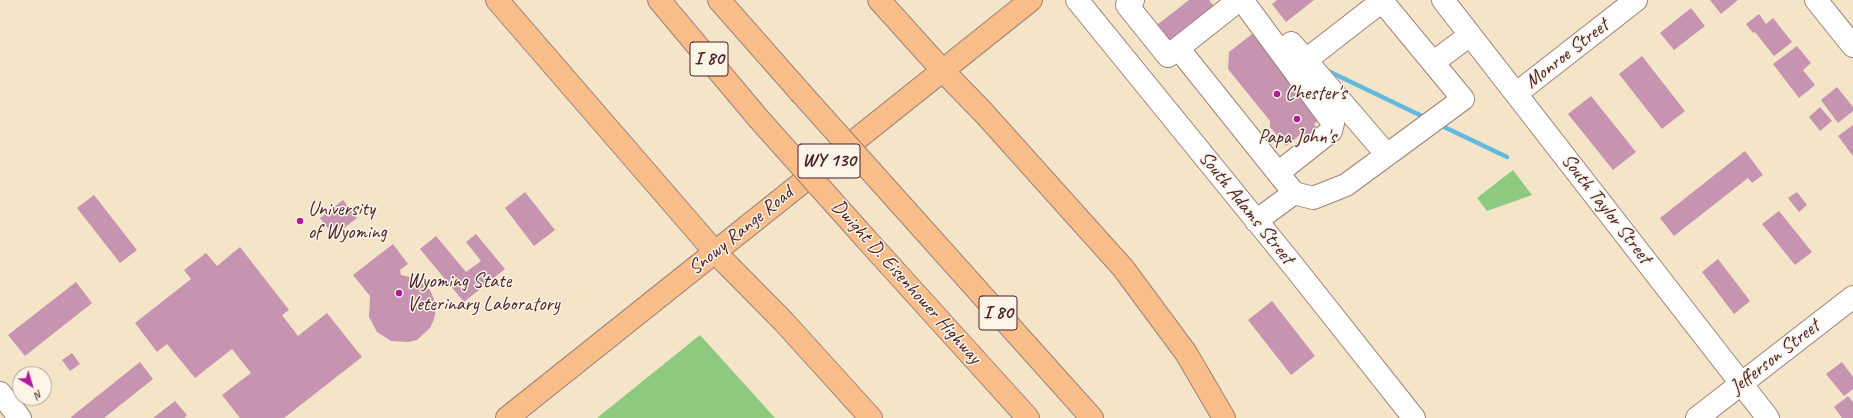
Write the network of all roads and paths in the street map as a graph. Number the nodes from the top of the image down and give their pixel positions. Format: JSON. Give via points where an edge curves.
{"nodes":[{"id":1,"x":498,"y":0,"type":"edge"},
{"id":2,"x":659,"y":0,"type":"edge"},
{"id":3,"x":719,"y":0,"type":"edge"},
{"id":4,"x":879,"y":0,"type":"edge"},
{"id":5,"x":1031,"y":0,"type":"edge"},
{"id":6,"x":1077,"y":0,"type":"edge"},
{"id":7,"x":1133,"y":0,"type":"edge"},
{"id":8,"x":1240,"y":0,"type":"edge"},
{"id":9,"x":1254,"y":0,"type":"edge"},
{"id":10,"x":1443,"y":0,"type":"edge"},
{"id":11,"x":1636,"y":0,"type":"edge"},
{"id":12,"x":1816,"y":0,"type":"edge"},
{"id":13,"x":1382,"y":1,"type":"edge"},
{"id":14,"x":1470,"y":35,"type":"junction"},
{"id":15,"x":1853,"y":46,"type":"edge"},
{"id":16,"x":1178,"y":48,"type":"junction"},
{"id":17,"x":1306,"y":60,"type":"junction"},
{"id":18,"x":1434,"y":62,"type":"junction"},
{"id":19,"x":942,"y":70,"type":"junction"},
{"id":20,"x":1517,"y":93,"type":"junction"},
{"id":21,"x":1387,"y":155,"type":"junction"},
{"id":22,"x":1285,"y":182,"type":"junction"},
{"id":23,"x":1256,"y":221,"type":"junction"},
{"id":24,"x":715,"y":252,"type":"junction"},
{"id":25,"x":1853,"y":297,"type":"edge"},
{"id":26,"x":1741,"y":383,"type":"junction"},
{"id":27,"x":0,"y":393,"type":"edge"},
{"id":28,"x":20,"y":418,"type":"edge"},
{"id":29,"x":507,"y":418,"type":"edge"},
{"id":30,"x":870,"y":418,"type":"edge"},
{"id":31,"x":1028,"y":418,"type":"edge"},
{"id":32,"x":1092,"y":418,"type":"edge"},
{"id":33,"x":1224,"y":418,"type":"edge"},
{"id":34,"x":1414,"y":418,"type":"edge"},
{"id":35,"x":1697,"y":418,"type":"edge"},
{"id":36,"x":1768,"y":418,"type":"edge"}],
"edges":[{"from":1,"to":24,"type":"main road"},
{"from":2,"to":31,"type":"main road","name":"Dwight D. Eisenhower Highway","number":"I 80","bridge":true,"via":[[758,118]]},
{"from":3,"to":32,"type":"main road","number":"I 80","bridge":true},
{"from":4,"to":19,"type":"main road"},
{"from":5,"to":19,"type":"main road","name":"Snowy Range Road","number":"WY 130"},
{"from":6,"to":23,"type":"street","name":"South Adams Street"},
{"from":7,"to":16,"type":"street","via":[[1127,5],[1168,56]]},
{"from":8,"to":16,"type":"street"},
{"from":8,"to":22,"type":"street","via":[[1333,123],[1331,131]]},
{"from":9,"to":17,"type":"street"},
{"from":10,"to":14,"type":"street","name":"South Taylor Street"},
{"from":11,"to":20,"type":"street","name":"Monroe Street"},
{"from":12,"to":15,"type":"street"},
{"from":13,"to":17,"type":"street"},
{"from":13,"to":18,"type":"street"},
{"from":14,"to":18,"type":"street"},
{"from":14,"to":20,"type":"street","name":"South Taylor Street"},
{"from":16,"to":22,"type":"street"},
{"from":17,"to":21,"type":"street"},
{"from":18,"to":21,"type":"street","via":[[1463,99]]},
{"from":19,"to":24,"type":"main road","name":"Snowy Range Road","number":"WY 130"},
{"from":19,"to":33,"type":"main road","via":[[1123,268],[1186,353]]},
{"from":20,"to":26,"type":"street","name":"South Taylor Street"},
{"from":21,"to":22,"type":"street","via":[[1346,185],[1313,198]]},
{"from":22,"to":23,"type":"street"},
{"from":23,"to":34,"type":"street","name":"South Adams Street"},
{"from":24,"to":29,"type":"main road","name":"Snowy Range Road","number":"WY 130"},
{"from":24,"to":30,"type":"main road","via":[[784,322]]},
{"from":25,"to":26,"type":"street","name":"Jefferson Street"},
{"from":26,"to":35,"type":"street","name":"Jefferson Street"},
{"from":26,"to":36,"type":"street","name":"South Taylor Street"},
{"from":27,"to":28,"type":"street"}]}
